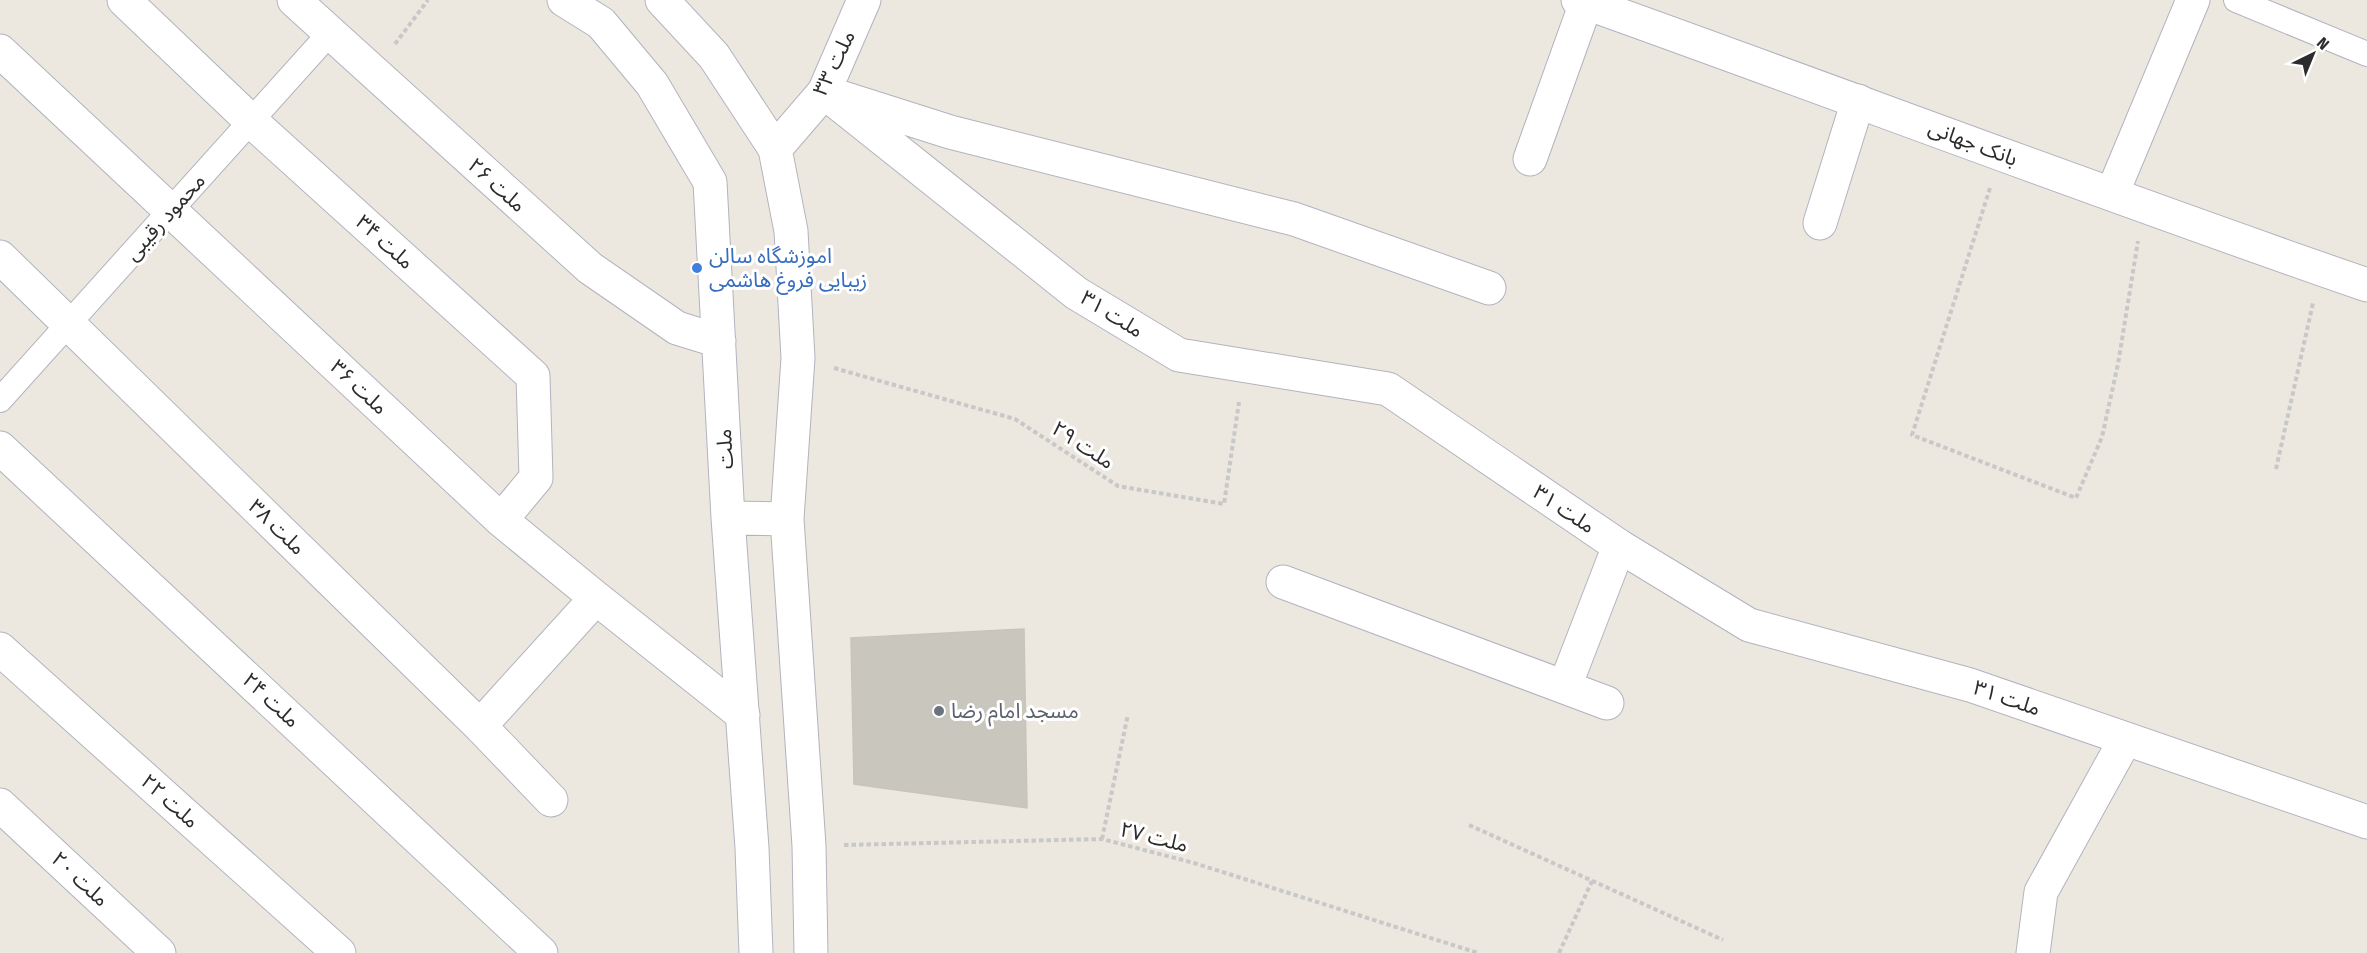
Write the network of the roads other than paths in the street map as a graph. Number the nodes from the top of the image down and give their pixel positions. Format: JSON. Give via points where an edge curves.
{"nodes":[{"id":1,"x":124,"y":0,"type":"edge"},
{"id":2,"x":294,"y":0,"type":"edge"},
{"id":3,"x":564,"y":0,"type":"edge"},
{"id":4,"x":662,"y":0,"type":"edge"},
{"id":5,"x":864,"y":0,"type":"edge"},
{"id":6,"x":2193,"y":0,"type":"edge"},
{"id":7,"x":2236,"y":0,"type":"edge"},
{"id":8,"x":1582,"y":1,"type":"edge"},
{"id":9,"x":329,"y":34,"type":"junction"},
{"id":10,"x":0,"y":51,"type":"edge"},
{"id":11,"x":2367,"y":54,"type":"edge"},
{"id":12,"x":824,"y":93,"type":"junction"},
{"id":13,"x":1858,"y":101,"type":"junction"},
{"id":14,"x":251,"y":121,"type":"junction"},
{"id":15,"x":775,"y":149,"type":"junction"},
{"id":16,"x":1530,"y":159,"type":"dead end"},
{"id":17,"x":2112,"y":194,"type":"junction"},
{"id":18,"x":170,"y":210,"type":"junction"},
{"id":19,"x":1820,"y":223,"type":"dead end"},
{"id":20,"x":0,"y":257,"type":"edge"},
{"id":21,"x":2367,"y":285,"type":"edge"},
{"id":22,"x":1489,"y":288,"type":"dead end"},
{"id":23,"x":69,"y":325,"type":"junction"},
{"id":24,"x":719,"y":341,"type":"junction"},
{"id":25,"x":0,"y":400,"type":"edge"},
{"id":26,"x":0,"y":448,"type":"edge"},
{"id":27,"x":728,"y":518,"type":"junction"},
{"id":28,"x":787,"y":519,"type":"junction"},
{"id":29,"x":501,"y":520,"type":"junction"},
{"id":30,"x":1619,"y":546,"type":"junction"},
{"id":31,"x":1283,"y":582,"type":"dead end"},
{"id":32,"x":596,"y":598,"type":"junction"},
{"id":33,"x":0,"y":649,"type":"edge"},
{"id":34,"x":1565,"y":687,"type":"junction"},
{"id":35,"x":1607,"y":703,"type":"dead end"},
{"id":36,"x":743,"y":715,"type":"junction"},
{"id":37,"x":480,"y":726,"type":"junction"},
{"id":38,"x":2125,"y":740,"type":"junction"},
{"id":39,"x":551,"y":800,"type":"dead end"},
{"id":40,"x":0,"y":805,"type":"edge"},
{"id":41,"x":2367,"y":822,"type":"edge"},
{"id":42,"x":159,"y":953,"type":"edge"},
{"id":43,"x":339,"y":953,"type":"edge"},
{"id":44,"x":541,"y":953,"type":"edge"},
{"id":45,"x":756,"y":953,"type":"edge"},
{"id":46,"x":811,"y":953,"type":"edge"},
{"id":47,"x":2033,"y":953,"type":"edge"}],
"edges":[{"from":1,"to":14,"type":"street","name":"ملت ۳۴"},
{"from":2,"to":9,"type":"street","name":"ملت ۲۶"},
{"from":3,"to":24,"type":"street","name":"ملت","via":[[601,23],[652,84],[710,183]]},
{"from":4,"to":15,"type":"street","via":[[714,56]]},
{"from":5,"to":12,"type":"street","name":"ملت ۳۳"},
{"from":6,"to":17,"type":"street"},
{"from":7,"to":11,"type":"lane"},
{"from":8,"to":13,"type":"street","name":"بانک جهانی"},
{"from":8,"to":16,"type":"street"},
{"from":9,"to":14,"type":"lane","name":"محمود رقیبی"},
{"from":9,"to":24,"type":"street","name":"ملت ۲۶","via":[[590,268],[677,328]]},
{"from":10,"to":18,"type":"street","name":"ملت ۳۶"},
{"from":12,"to":15,"type":"street","name":"ملت ۳۳"},
{"from":12,"to":22,"type":"street","via":[[950,132],[1294,219]]},
{"from":12,"to":30,"type":"street","name":"ملت ۳۱","via":[[1076,292],[1179,355],[1388,389]]},
{"from":13,"to":17,"type":"street","name":"بانک جهانی"},
{"from":13,"to":19,"type":"street"},
{"from":14,"to":18,"type":"lane","name":"محمود رقیبی"},
{"from":14,"to":29,"type":"street","name":"ملت ۳۴","via":[[533,376],[536,478]]},
{"from":15,"to":28,"type":"street","via":[[791,231],[798,358]]},
{"from":17,"to":21,"type":"street","name":"بانک جهانی"},
{"from":18,"to":23,"type":"lane","name":"محمود رقیبی"},
{"from":18,"to":29,"type":"street","name":"ملت ۳۶"},
{"from":20,"to":23,"type":"street","name":"ملت ۳۸"},
{"from":23,"to":25,"type":"lane","name":"محمود رقیبی"},
{"from":23,"to":37,"type":"street","name":"ملت ۳۸"},
{"from":24,"to":27,"type":"street","name":"ملت"},
{"from":26,"to":44,"type":"street","name":"ملت ۲۴"},
{"from":27,"to":28,"type":"street"},
{"from":27,"to":36,"type":"street","name":"ملت"},
{"from":28,"to":46,"type":"street","via":[[809,846]]},
{"from":29,"to":32,"type":"street","name":"ملت ۳۶"},
{"from":30,"to":34,"type":"street"},
{"from":30,"to":38,"type":"street","name":"ملت ۳۱","via":[[1749,625],[1970,685]]},
{"from":31,"to":34,"type":"street"},
{"from":32,"to":36,"type":"street","name":"ملت ۳۶"},
{"from":32,"to":37,"type":"street"},
{"from":33,"to":43,"type":"street","name":"ملت ۲۲"},
{"from":34,"to":35,"type":"street"},
{"from":36,"to":45,"type":"street","name":"ملت"},
{"from":37,"to":39,"type":"street","name":"ملت ۳۸"},
{"from":38,"to":41,"type":"street","name":"ملت ۳۱"},
{"from":38,"to":47,"type":"street","via":[[2041,892]]},
{"from":40,"to":42,"type":"street","name":"ملت ۲۰"}]}
